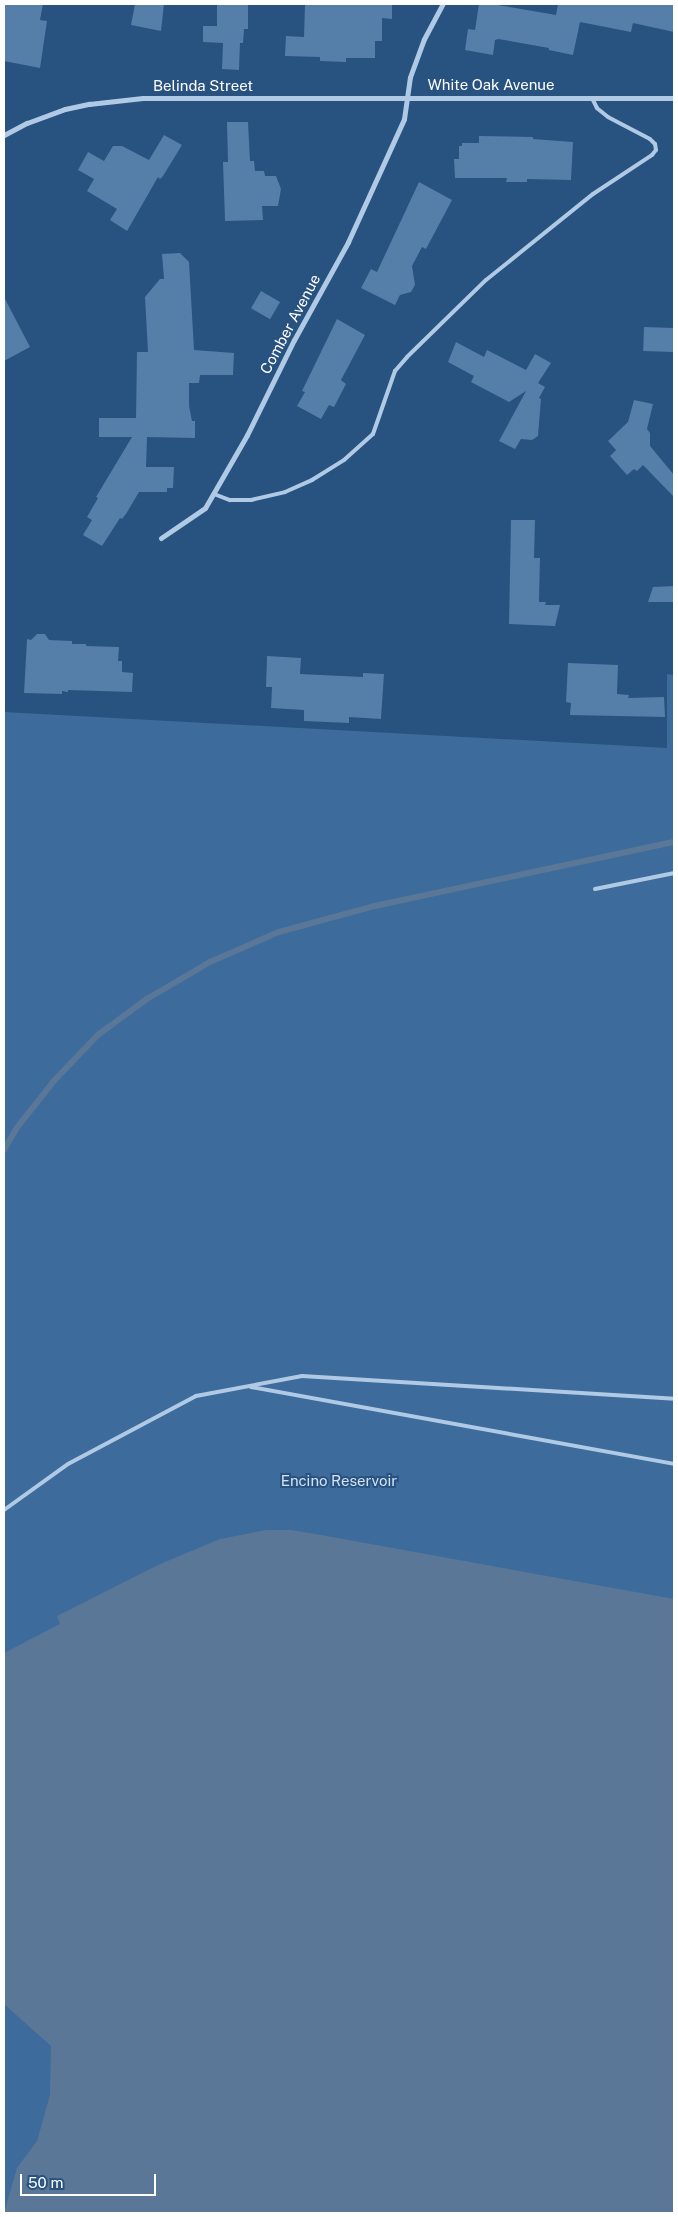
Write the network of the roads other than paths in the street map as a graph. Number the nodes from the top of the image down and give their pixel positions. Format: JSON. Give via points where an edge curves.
{"nodes":[{"id":1,"x":443,"y":4,"type":"edge"},
{"id":2,"x":408,"y":98,"type":"junction"},
{"id":3,"x":592,"y":98,"type":"junction"},
{"id":4,"x":674,"y":98,"type":"edge"},
{"id":5,"x":4,"y":135,"type":"edge"},
{"id":6,"x":214,"y":494,"type":"junction"},
{"id":7,"x":161,"y":538,"type":"dead end"},
{"id":8,"x":674,"y":873,"type":"edge"},
{"id":9,"x":595,"y":889,"type":"dead end"},
{"id":10,"x":246,"y":1386,"type":"junction"},
{"id":11,"x":674,"y":1399,"type":"edge"},
{"id":12,"x":674,"y":1464,"type":"edge"},
{"id":13,"x":4,"y":1510,"type":"edge"}],
"edges":[{"from":1,"to":2,"type":"street","name":"White Oak Avenue","via":[[424,39],[410,77]]},
{"from":2,"to":3,"type":"street","name":"White Oak Avenue"},
{"from":2,"to":5,"type":"street","name":"Belinda Street","via":[[143,98],[65,109]]},
{"from":2,"to":6,"type":"street","name":"Comber Avenue","via":[[404,119],[348,242]]},
{"from":3,"to":4,"type":"street","name":"White Oak Avenue"},
{"from":3,"to":6,"type":"lane","via":[[597,108],[608,117],[650,139],[656,150],[652,155],[593,194],[486,280],[408,357],[395,371],[373,434],[344,460],[285,492],[251,500],[230,500]]},
{"from":6,"to":7,"type":"street","name":"Comber Avenue","via":[[205,508]]},
{"from":8,"to":9,"type":"lane"},
{"from":10,"to":11,"type":"lane","via":[[302,1376]]},
{"from":10,"to":12,"type":"lane"},
{"from":10,"to":13,"type":"lane","via":[[196,1396],[164,1411],[68,1464]]}]}
